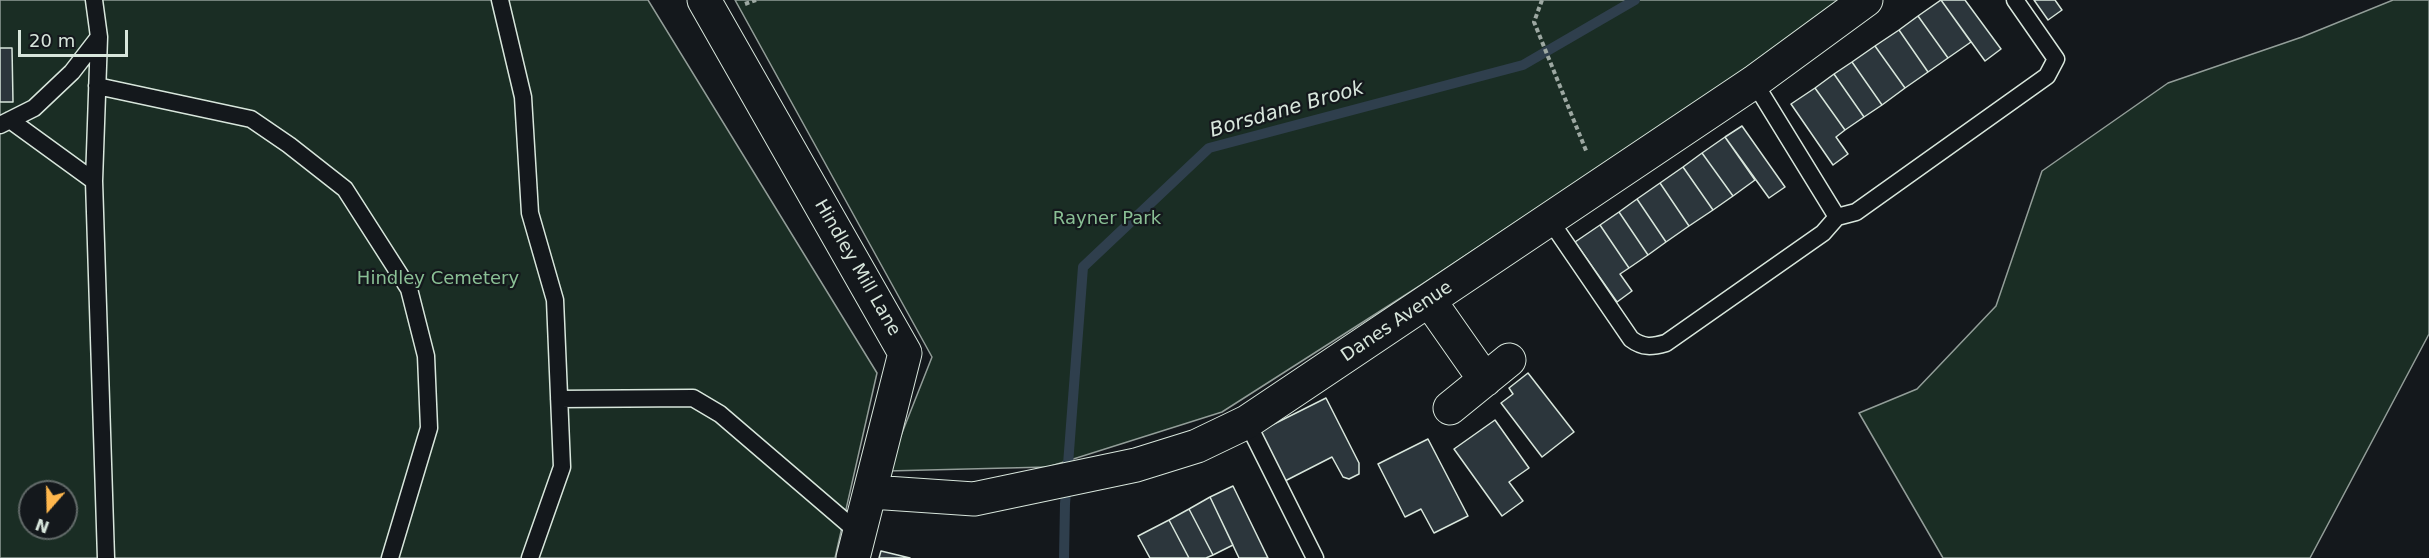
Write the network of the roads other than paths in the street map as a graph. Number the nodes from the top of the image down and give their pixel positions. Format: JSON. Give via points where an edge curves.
{"nodes":[{"id":1,"x":94,"y":0,"type":"edge"},
{"id":2,"x":500,"y":0,"type":"edge"},
{"id":3,"x":704,"y":0,"type":"edge"},
{"id":4,"x":1866,"y":0,"type":"edge"},
{"id":5,"x":2015,"y":0,"type":"edge"},
{"id":6,"x":99,"y":37,"type":"junction"},
{"id":7,"x":1754,"y":82,"type":"junction"},
{"id":8,"x":98,"y":86,"type":"junction"},
{"id":9,"x":5,"y":123,"type":"edge"},
{"id":10,"x":94,"y":181,"type":"junction"},
{"id":11,"x":1837,"y":217,"type":"junction"},
{"id":12,"x":1549,"y":219,"type":"junction"},
{"id":13,"x":1429,"y":300,"type":"junction"},
{"id":14,"x":559,"y":399,"type":"junction"},
{"id":15,"x":1450,"y":408,"type":"dead end"},
{"id":16,"x":1247,"y":422,"type":"junction"},
{"id":17,"x":871,"y":492,"type":"junction"},
{"id":18,"x":856,"y":546,"type":"edge"},
{"id":19,"x":106,"y":558,"type":"edge"},
{"id":20,"x":390,"y":558,"type":"edge"},
{"id":21,"x":530,"y":558,"type":"edge"},
{"id":22,"x":1315,"y":558,"type":"edge"}],
"edges":[{"from":1,"to":6,"type":"lane"},
{"from":2,"to":14,"type":"lane","via":[[523,97],[530,213],[555,300]]},
{"from":3,"to":17,"type":"street","name":"Hindley Mill Lane","via":[[905,353]]},
{"from":4,"to":7,"type":"street","name":"Danes Avenue"},
{"from":5,"to":11,"type":"lane","via":[[2056,59],[2047,76],[1856,212]]},
{"from":6,"to":8,"type":"lane"},
{"from":6,"to":9,"type":"lane","via":[[72,72],[34,108]]},
{"from":7,"to":11,"type":"lane"},
{"from":7,"to":12,"type":"street","name":"Danes Avenue"},
{"from":8,"to":10,"type":"lane"},
{"from":8,"to":20,"type":"lane","via":[[251,119],[345,189],[409,289],[426,356],[429,428]]},
{"from":9,"to":10,"type":"lane"},
{"from":10,"to":19,"type":"lane"},
{"from":11,"to":12,"type":"lane","via":[[1823,232],[1666,343],[1652,347],[1630,339]]},
{"from":12,"to":13,"type":"street","name":"Danes Avenue"},
{"from":13,"to":15,"type":"street","via":[[1497,370]]},
{"from":13,"to":16,"type":"street","name":"Danes Avenue"},
{"from":14,"to":18,"type":"lane","via":[[693,398],[720,414]]},
{"from":14,"to":21,"type":"lane","via":[[562,467]]},
{"from":16,"to":17,"type":"street","name":"Danes Avenue","via":[[1197,446],[1136,465],[974,500]]},
{"from":16,"to":22,"type":"lane"},
{"from":17,"to":18,"type":"street","name":"Hindley Mill Lane"}]}
